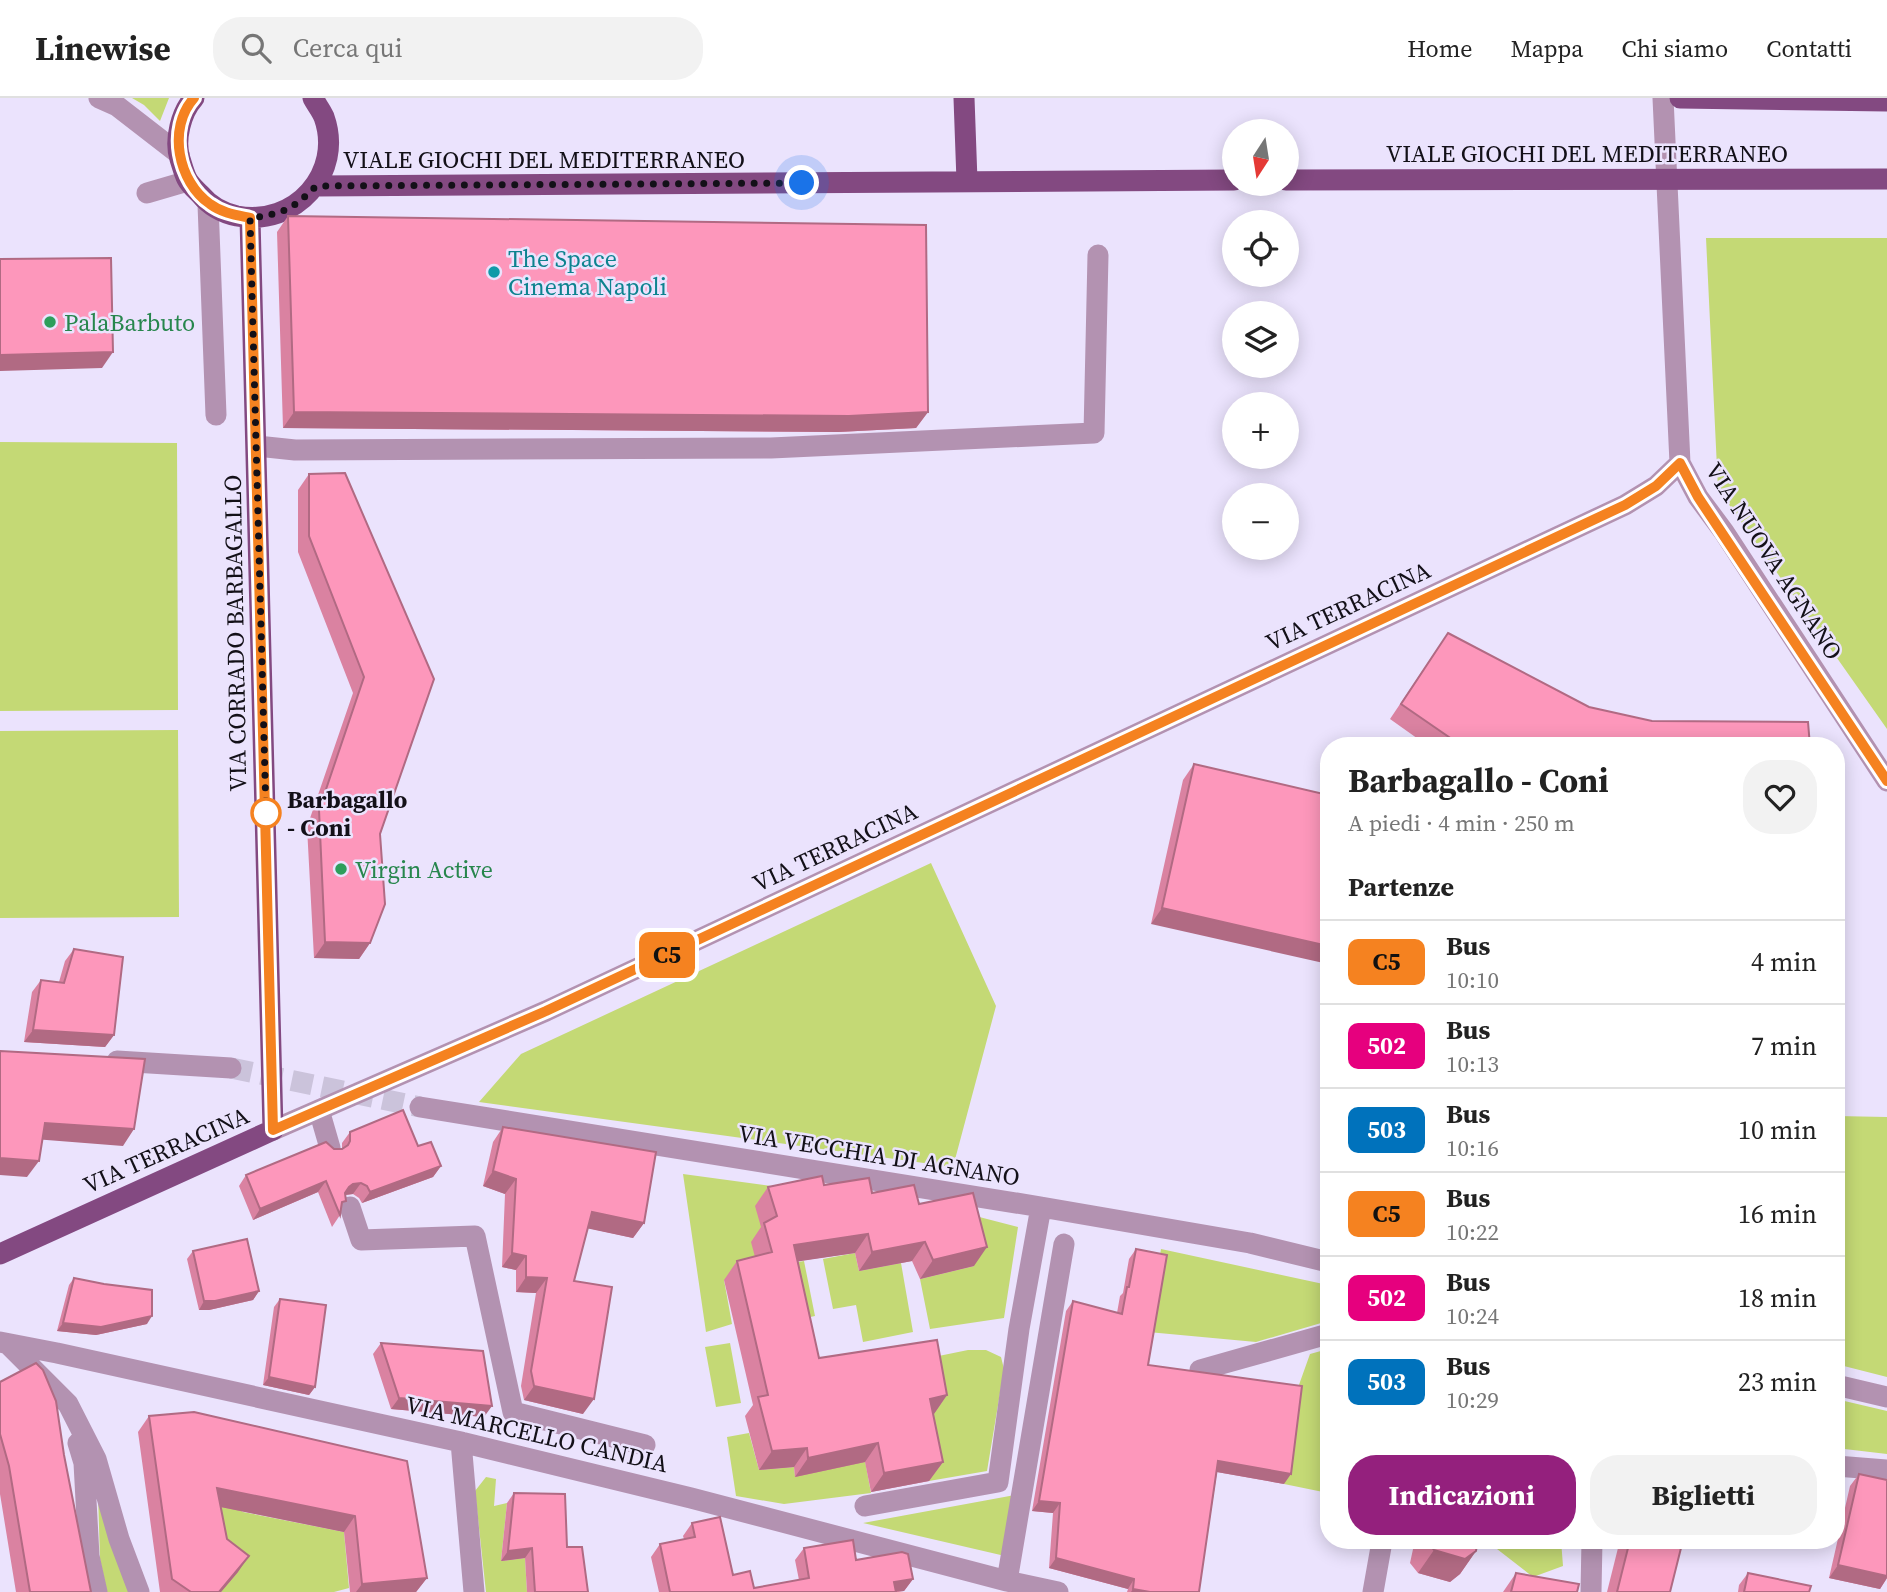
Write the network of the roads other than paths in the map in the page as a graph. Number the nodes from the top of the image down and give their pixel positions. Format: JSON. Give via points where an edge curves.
{"nodes":[{"id":1,"x":99,"y":98,"type":"edge"},
{"id":2,"x":194,"y":98,"type":"edge"},
{"id":3,"x":313,"y":98,"type":"edge"},
{"id":4,"x":964,"y":98,"type":"edge"},
{"id":5,"x":1663,"y":98,"type":"edge"},
{"id":6,"x":1680,"y":98,"type":"edge"},
{"id":7,"x":1887,"y":101,"type":"edge"},
{"id":8,"x":179,"y":154,"type":"junction"},
{"id":9,"x":1887,"y":178,"type":"edge"},
{"id":10,"x":1666,"y":179,"type":"junction"},
{"id":11,"x":1222,"y":180,"type":"edge"},
{"id":12,"x":1299,"y":180,"type":"edge"},
{"id":13,"x":188,"y":181,"type":"junction"},
{"id":14,"x":967,"y":181,"type":"junction"},
{"id":15,"x":316,"y":186,"type":"junction"},
{"id":16,"x":147,"y":192,"type":"dead end"},
{"id":17,"x":208,"y":204,"type":"junction"},
{"id":18,"x":250,"y":218,"type":"junction"},
{"id":19,"x":1098,"y":255,"type":"dead end"},
{"id":20,"x":216,"y":415,"type":"dead end"},
{"id":21,"x":257,"y":446,"type":"junction"},
{"id":22,"x":1680,"y":463,"type":"junction"},
{"id":23,"x":1887,"y":781,"type":"edge"},
{"id":24,"x":95,"y":1060,"type":"edge"},
{"id":25,"x":231,"y":1068,"type":"tunnel mouth"},
{"id":26,"x":420,"y":1107,"type":"tunnel mouth"},
{"id":27,"x":318,"y":1110,"type":"junction"},
{"id":28,"x":273,"y":1130,"type":"junction"},
{"id":29,"x":330,"y":1148,"type":"edge"},
{"id":30,"x":350,"y":1207,"type":"edge"},
{"id":31,"x":1041,"y":1207,"type":"junction"},
{"id":32,"x":1064,"y":1244,"type":"dead end"},
{"id":33,"x":0,"y":1254,"type":"edge"},
{"id":34,"x":1320,"y":1260,"type":"edge"},
{"id":35,"x":1320,"y":1336,"type":"edge"},
{"id":36,"x":4,"y":1343,"type":"edge"},
{"id":37,"x":1200,"y":1370,"type":"edge"},
{"id":38,"x":1845,"y":1387,"type":"edge"},
{"id":39,"x":1887,"y":1397,"type":"edge"},
{"id":40,"x":68,"y":1404,"type":"junction"},
{"id":41,"x":461,"y":1442,"type":"junction"},
{"id":42,"x":645,"y":1446,"type":"dead end"},
{"id":43,"x":1845,"y":1467,"type":"edge"},
{"id":44,"x":1887,"y":1470,"type":"edge"},
{"id":45,"x":865,"y":1506,"type":"dead end"},
{"id":46,"x":1381,"y":1549,"type":"edge"},
{"id":47,"x":1592,"y":1549,"type":"edge"},
{"id":48,"x":1007,"y":1581,"type":"junction"},
{"id":49,"x":97,"y":1592,"type":"edge"},
{"id":50,"x":139,"y":1592,"type":"edge"},
{"id":51,"x":474,"y":1592,"type":"edge"},
{"id":52,"x":1058,"y":1592,"type":"edge"},
{"id":53,"x":1373,"y":1592,"type":"edge"},
{"id":54,"x":1591,"y":1592,"type":"edge"}],
"edges":[{"from":1,"to":8,"type":"street","via":[[117,106]]},
{"from":2,"to":8,"type":"main road","via":[[180,127]]},
{"from":3,"to":15,"type":"main road","via":[[329,139],[326,163]]},
{"from":4,"to":14,"type":"main road"},
{"from":5,"to":10,"type":"street","name":"VIA NUOVA AGNANO"},
{"from":6,"to":7,"type":"main road"},
{"from":8,"to":13,"type":"main road"},
{"from":9,"to":10,"type":"main road","name":"VIALE GIOCHI DEL MEDITERRANEO"},
{"from":10,"to":12,"type":"main road","name":"VIALE GIOCHI DEL MEDITERRANEO"},
{"from":10,"to":22,"type":"street","name":"VIA NUOVA AGNANO"},
{"from":11,"to":14,"type":"main road","name":"VIALE GIOCHI DEL MEDITERRANEO"},
{"from":13,"to":16,"type":"street"},
{"from":13,"to":17,"type":"main road"},
{"from":14,"to":15,"type":"main road","name":"VIALE GIOCHI DEL MEDITERRANEO"},
{"from":15,"to":18,"type":"main road","via":[[298,204],[275,215]]},
{"from":17,"to":18,"type":"main road"},
{"from":17,"to":20,"type":"street"},
{"from":18,"to":21,"type":"main road","name":"VIA CORRADO BARBAGALLO"},
{"from":19,"to":21,"type":"street","via":[[1094,433],[771,448],[295,450]]},
{"from":21,"to":28,"type":"main road","name":"VIA CORRADO BARBAGALLO"},
{"from":22,"to":23,"type":"street","name":"VIA NUOVA AGNANO"},
{"from":22,"to":27,"type":"street","name":"VIA TERRACINA","via":[[1656,486],[1625,505],[546,1011]]},
{"from":24,"to":25,"type":"street"},
{"from":26,"to":31,"type":"street","name":"VIA VECCHIA DI AGNANO"},
{"from":27,"to":28,"type":"street","name":"VIA TERRACINA"},
{"from":27,"to":29,"type":"street"},
{"from":28,"to":33,"type":"main road","name":"VIA TERRACINA"},
{"from":30,"to":42,"type":"street","via":[[361,1240],[475,1236],[513,1412]]},
{"from":31,"to":34,"type":"street","name":"VIA VECCHIA DI AGNANO","via":[[1250,1243]]},
{"from":31,"to":45,"type":"street","via":[[998,1482]]},
{"from":32,"to":48,"type":"street"},
{"from":35,"to":37,"type":"street"},
{"from":36,"to":40,"type":"street"},
{"from":36,"to":41,"type":"street","name":"VIA MARCELLO CANDIA"},
{"from":38,"to":39,"type":"street"},
{"from":40,"to":49,"type":"street","via":[[83,1463],[89,1556]]},
{"from":40,"to":50,"type":"street","via":[[96,1459],[118,1539]]},
{"from":41,"to":48,"type":"street","name":"VIA MARCELLO CANDIA"},
{"from":41,"to":51,"type":"street"},
{"from":43,"to":44,"type":"street"},
{"from":46,"to":53,"type":"street"},
{"from":47,"to":54,"type":"street"},
{"from":48,"to":52,"type":"street","name":"VIA MARCELLO CANDIA"}]}
